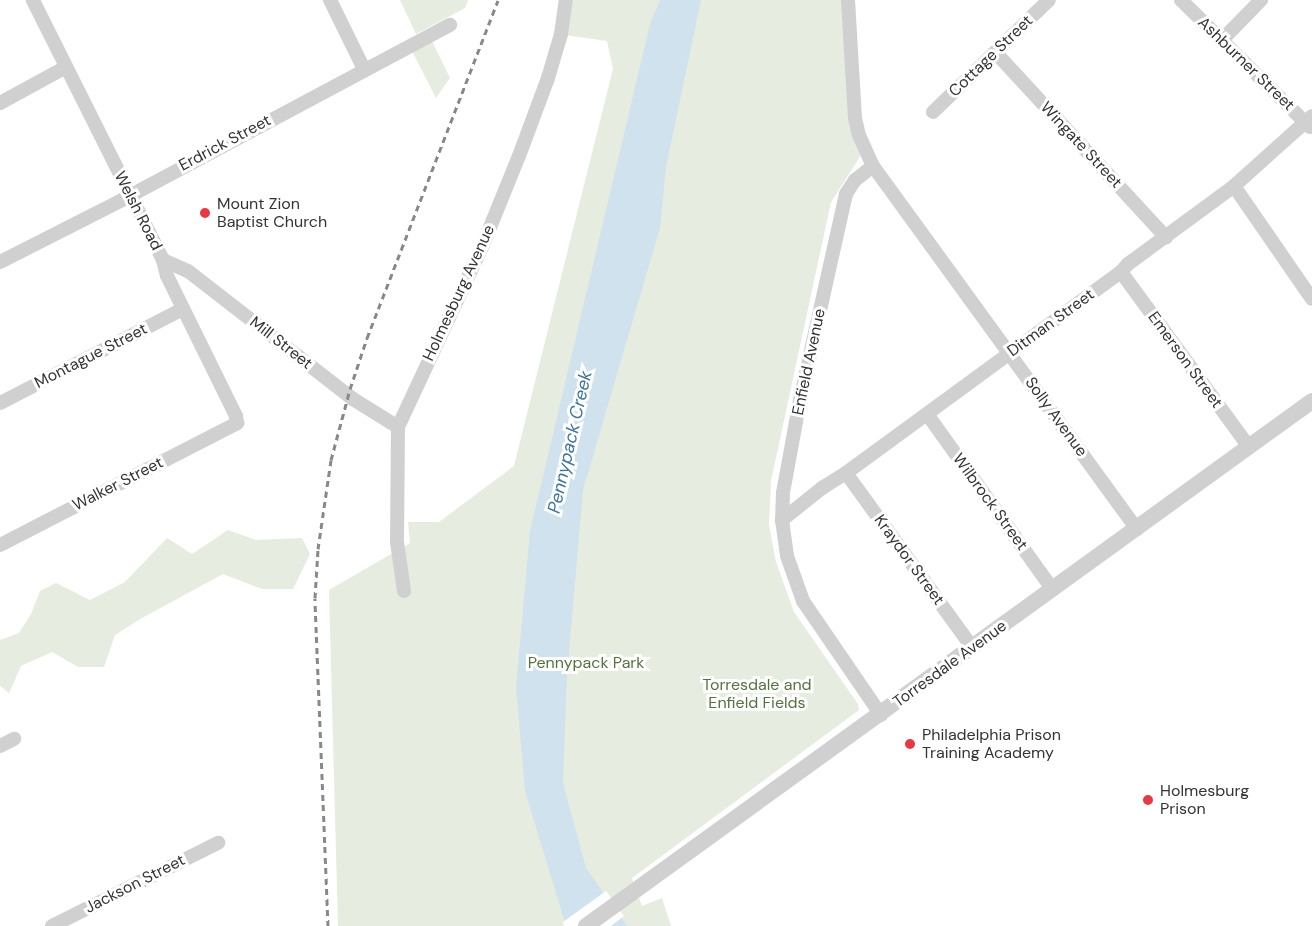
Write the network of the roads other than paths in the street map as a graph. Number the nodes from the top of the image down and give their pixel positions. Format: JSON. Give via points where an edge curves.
{"nodes":[{"id":1,"x":33,"y":0,"type":"edge"},
{"id":2,"x":330,"y":0,"type":"edge"},
{"id":3,"x":566,"y":0,"type":"edge"},
{"id":4,"x":849,"y":0,"type":"edge"},
{"id":5,"x":1049,"y":0,"type":"edge"},
{"id":6,"x":1181,"y":0,"type":"edge"},
{"id":7,"x":1261,"y":0,"type":"edge"},
{"id":8,"x":450,"y":24,"type":"dead end"},
{"id":9,"x":1222,"y":40,"type":"junction"},
{"id":10,"x":996,"y":53,"type":"junction"},
{"id":11,"x":66,"y":68,"type":"junction"},
{"id":12,"x":364,"y":69,"type":"junction"},
{"id":13,"x":0,"y":103,"type":"edge"},
{"id":14,"x":933,"y":112,"type":"dead end"},
{"id":15,"x":1310,"y":122,"type":"edge"},
{"id":16,"x":873,"y":166,"type":"junction"},
{"id":17,"x":1234,"y":186,"type":"junction"},
{"id":18,"x":129,"y":195,"type":"junction"},
{"id":19,"x":1166,"y":237,"type":"junction"},
{"id":20,"x":163,"y":260,"type":"junction"},
{"id":21,"x":0,"y":262,"type":"edge"},
{"id":22,"x":1121,"y":272,"type":"junction"},
{"id":23,"x":1312,"y":299,"type":"edge"},
{"id":24,"x":183,"y":309,"type":"junction"},
{"id":25,"x":1010,"y":353,"type":"junction"},
{"id":26,"x":1312,"y":401,"type":"edge"},
{"id":27,"x":0,"y":403,"type":"edge"},
{"id":28,"x":927,"y":414,"type":"junction"},
{"id":29,"x":237,"y":423,"type":"joint"},
{"id":30,"x":398,"y":427,"type":"junction"},
{"id":31,"x":1249,"y":447,"type":"junction"},
{"id":32,"x":846,"y":473,"type":"junction"},
{"id":33,"x":782,"y":520,"type":"junction"},
{"id":34,"x":1137,"y":529,"type":"junction"},
{"id":35,"x":0,"y":546,"type":"edge"},
{"id":36,"x":1053,"y":590,"type":"junction"},
{"id":37,"x":404,"y":591,"type":"dead end"},
{"id":38,"x":972,"y":647,"type":"junction"},
{"id":39,"x":881,"y":715,"type":"junction"},
{"id":40,"x":14,"y":739,"type":"dead end"},
{"id":41,"x":0,"y":746,"type":"edge"},
{"id":42,"x":218,"y":843,"type":"dead end"},
{"id":43,"x":52,"y":926,"type":"edge"},
{"id":44,"x":586,"y":926,"type":"edge"}],
"edges":[{"from":1,"to":11,"type":"street","name":"Welsh Road"},
{"from":2,"to":12,"type":"street"},
{"from":3,"to":30,"type":"street","name":"Holmesburg Avenue","via":[[548,78],[519,156],[482,247]]},
{"from":4,"to":16,"type":"street","via":[[855,118],[858,135]]},
{"from":5,"to":10,"type":"street","name":"Cottage Street"},
{"from":6,"to":9,"type":"street","name":"Ashburner Street"},
{"from":7,"to":9,"type":"street"},
{"from":8,"to":12,"type":"street","name":"Erdrick Street"},
{"from":9,"to":15,"type":"street","name":"Ashburner Street"},
{"from":10,"to":14,"type":"street","name":"Cottage Street"},
{"from":10,"to":19,"type":"street","name":"Wingate Street"},
{"from":11,"to":13,"type":"street"},
{"from":11,"to":18,"type":"street","name":"Welsh Road"},
{"from":12,"to":18,"type":"street","name":"Erdrick Street"},
{"from":15,"to":17,"type":"street","name":"Ditman Street"},
{"from":16,"to":25,"type":"street","name":"Solly Avenue"},
{"from":16,"to":33,"type":"street","name":"Enfield Avenue","via":[[855,180],[846,194],[800,400],[783,493]]},
{"from":17,"to":19,"type":"street","name":"Ditman Street"},
{"from":17,"to":23,"type":"street"},
{"from":18,"to":20,"type":"street","name":"Welsh Road"},
{"from":18,"to":21,"type":"street","name":"Erdrick Street"},
{"from":19,"to":22,"type":"street","name":"Ditman Street"},
{"from":20,"to":24,"type":"street","name":"Welsh Road"},
{"from":20,"to":30,"type":"street","name":"Mill Street","via":[[188,271],[353,399]]},
{"from":22,"to":25,"type":"street","name":"Ditman Street"},
{"from":22,"to":31,"type":"street","name":"Emerson Street"},
{"from":24,"to":27,"type":"street","name":"Montague Street"},
{"from":24,"to":29,"type":"street","name":"Welsh Road"},
{"from":25,"to":28,"type":"street","name":"Ditman Street"},
{"from":25,"to":34,"type":"street","name":"Solly Avenue"},
{"from":26,"to":31,"type":"street","name":"Torresdale Avenue"},
{"from":28,"to":32,"type":"street","name":"Ditman Street"},
{"from":28,"to":36,"type":"street","name":"Wilbrock Street"},
{"from":29,"to":35,"type":"street","name":"Walker Street"},
{"from":30,"to":37,"type":"street","name":"Holmesburg Avenue","via":[[397,542]]},
{"from":31,"to":34,"type":"street","name":"Torresdale Avenue"},
{"from":32,"to":33,"type":"street","name":"Ditman Street"},
{"from":32,"to":38,"type":"street","name":"Kraydor Street"},
{"from":33,"to":39,"type":"street","name":"Enfield Avenue","via":[[787,556],[803,602]]},
{"from":34,"to":36,"type":"street","name":"Torresdale Avenue"},
{"from":36,"to":38,"type":"street","name":"Torresdale Avenue"},
{"from":38,"to":39,"type":"street","name":"Torresdale Avenue"},
{"from":39,"to":44,"type":"street","name":"Torresdale Avenue"},
{"from":40,"to":41,"type":"street"},
{"from":42,"to":43,"type":"street","name":"Jackson Street"}]}
